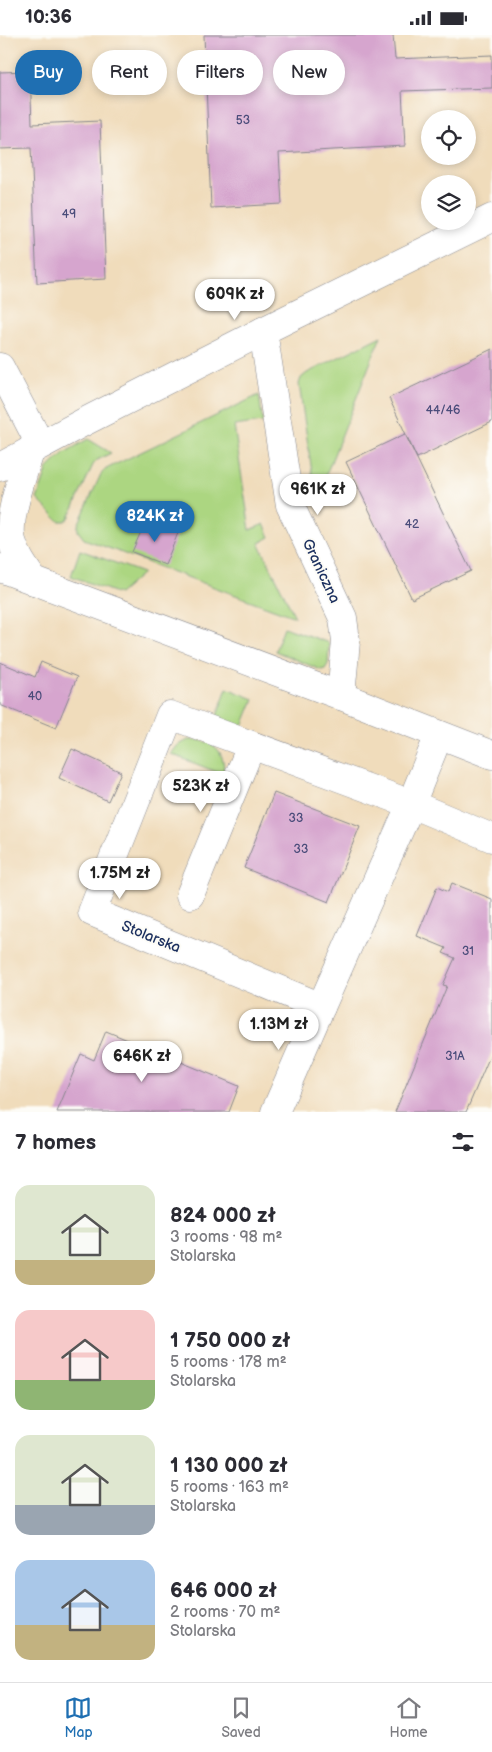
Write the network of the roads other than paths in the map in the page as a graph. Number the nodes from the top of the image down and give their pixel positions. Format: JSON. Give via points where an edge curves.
{"nodes":[{"id":1,"x":492,"y":218,"type":"edge"},
{"id":2,"x":263,"y":331,"type":"junction"},
{"id":3,"x":0,"y":367,"type":"edge"},
{"id":4,"x":36,"y":447,"type":"junction"},
{"id":5,"x":0,"y":467,"type":"edge"},
{"id":6,"x":0,"y":535,"type":"edge"},
{"id":7,"x":18,"y":570,"type":"edge"},
{"id":8,"x":341,"y":696,"type":"junction"},
{"id":9,"x":439,"y":735,"type":"junction"},
{"id":10,"x":251,"y":746,"type":"junction"},
{"id":11,"x":492,"y":755,"type":"edge"},
{"id":12,"x":411,"y":804,"type":"junction"},
{"id":13,"x":492,"y":838,"type":"edge"},
{"id":14,"x":190,"y":895,"type":"dead end"},
{"id":15,"x":321,"y":1007,"type":"junction"},
{"id":16,"x":275,"y":1112,"type":"edge"}],
"edges":[{"from":1,"to":2,"type":"street"},
{"from":2,"to":4,"type":"street"},
{"from":2,"to":8,"type":"street","name":"Graniczna","via":[[290,505],[343,618],[346,641]]},
{"from":3,"to":4,"type":"street"},
{"from":4,"to":5,"type":"street"},
{"from":4,"to":7,"type":"street","via":[[12,511],[11,538]]},
{"from":6,"to":7,"type":"street"},
{"from":7,"to":8,"type":"street"},
{"from":8,"to":9,"type":"street"},
{"from":9,"to":11,"type":"street"},
{"from":9,"to":12,"type":"street"},
{"from":10,"to":12,"type":"street","name":"Stolarska"},
{"from":10,"to":14,"type":"street"},
{"from":10,"to":15,"type":"street","name":"Stolarska","via":[[170,715],[92,912]]},
{"from":12,"to":13,"type":"street","name":"Stolarska"},
{"from":12,"to":15,"type":"street"},
{"from":15,"to":16,"type":"street"}]}
